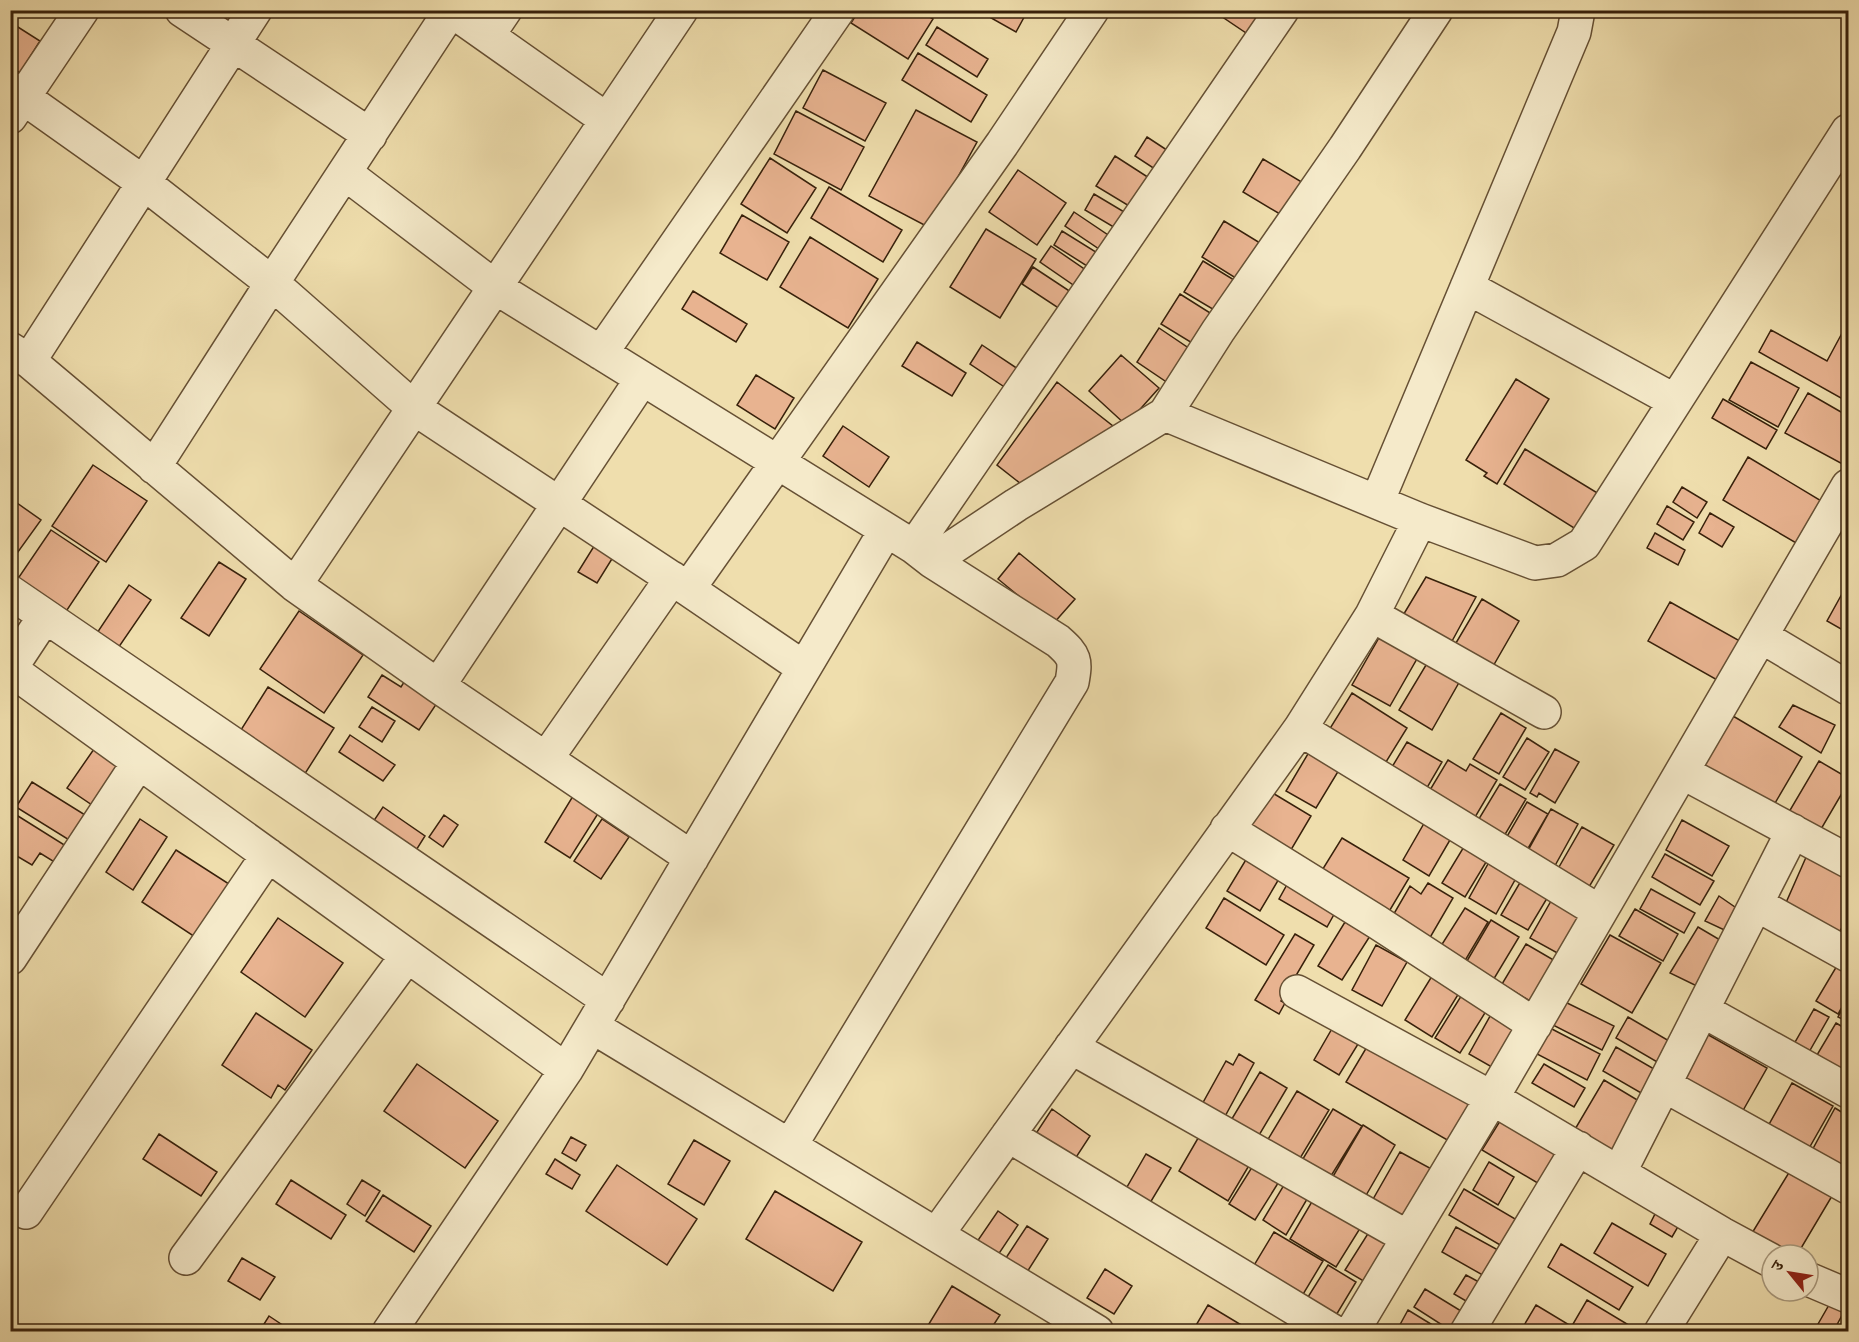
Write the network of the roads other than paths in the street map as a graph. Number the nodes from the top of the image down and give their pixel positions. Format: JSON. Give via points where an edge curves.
{"nodes":[{"id":1,"x":82,"y":10,"type":"edge"},
{"id":2,"x":182,"y":10,"type":"edge"},
{"id":3,"x":255,"y":10,"type":"edge"},
{"id":4,"x":451,"y":10,"type":"edge"},
{"id":5,"x":681,"y":10,"type":"edge"},
{"id":6,"x":1092,"y":10,"type":"edge"},
{"id":7,"x":1282,"y":10,"type":"edge"},
{"id":8,"x":1436,"y":10,"type":"edge"},
{"id":9,"x":1575,"y":10,"type":"edge"},
{"id":10,"x":829,"y":13,"type":"edge"},
{"id":11,"x":496,"y":23,"type":"edge"},
{"id":12,"x":233,"y":44,"type":"junction"},
{"id":13,"x":15,"y":101,"type":"edge"},
{"id":14,"x":607,"y":120,"type":"junction"},
{"id":15,"x":1848,"y":131,"type":"edge"},
{"id":16,"x":370,"y":135,"type":"junction"},
{"id":17,"x":345,"y":173,"type":"junction"},
{"id":18,"x":144,"y":183,"type":"junction"},
{"id":19,"x":272,"y":283,"type":"junction"},
{"id":20,"x":495,"y":287,"type":"junction"},
{"id":21,"x":1467,"y":287,"type":"junction"},
{"id":22,"x":601,"y":353,"type":"junction"},
{"id":23,"x":20,"y":355,"type":"edge"},
{"id":24,"x":642,"y":379,"type":"junction"},
{"id":25,"x":1675,"y":400,"type":"junction"},
{"id":26,"x":414,"y":408,"type":"junction"},
{"id":27,"x":1165,"y":414,"type":"junction"},
{"id":28,"x":778,"y":463,"type":"junction"},
{"id":29,"x":154,"y":467,"type":"junction"},
{"id":30,"x":1377,"y":502,"type":"junction"},
{"id":31,"x":560,"y":504,"type":"junction"},
{"id":32,"x":1844,"y":506,"type":"edge"},
{"id":33,"x":1420,"y":520,"type":"junction"},
{"id":34,"x":886,"y":530,"type":"junction"},
{"id":35,"x":923,"y":554,"type":"junction"},
{"id":36,"x":680,"y":584,"type":"junction"},
{"id":37,"x":295,"y":585,"type":"junction"},
{"id":38,"x":10,"y":592,"type":"edge"},
{"id":39,"x":1372,"y":615,"type":"junction"},
{"id":40,"x":45,"y":616,"type":"junction"},
{"id":41,"x":1761,"y":636,"type":"junction"},
{"id":42,"x":804,"y":668,"type":"junction"},
{"id":43,"x":11,"y":669,"type":"edge"},
{"id":44,"x":438,"y":686,"type":"junction"},
{"id":45,"x":1848,"y":688,"type":"edge"},
{"id":46,"x":1544,"y":712,"type":"dead end"},
{"id":47,"x":1300,"y":729,"type":"junction"},
{"id":48,"x":546,"y":759,"type":"junction"},
{"id":49,"x":139,"y":762,"type":"junction"},
{"id":50,"x":1682,"y":772,"type":"junction"},
{"id":51,"x":1227,"y":829,"type":"junction"},
{"id":52,"x":1793,"y":831,"type":"junction"},
{"id":53,"x":268,"y":855,"type":"junction"},
{"id":54,"x":692,"y":858,"type":"junction"},
{"id":55,"x":1848,"y":861,"type":"edge"},
{"id":56,"x":1756,"y":904,"type":"junction"},
{"id":57,"x":1600,"y":912,"type":"junction"},
{"id":58,"x":1848,"y":955,"type":"edge"},
{"id":59,"x":407,"y":956,"type":"junction"},
{"id":60,"x":10,"y":958,"type":"edge"},
{"id":61,"x":1297,"y":992,"type":"dead end"},
{"id":62,"x":1702,"y":1010,"type":"junction"},
{"id":63,"x":601,"y":1013,"type":"junction"},
{"id":64,"x":1534,"y":1025,"type":"junction"},
{"id":65,"x":1071,"y":1047,"type":"junction"},
{"id":66,"x":566,"y":1071,"type":"junction"},
{"id":67,"x":1664,"y":1085,"type":"junction"},
{"id":68,"x":1848,"y":1091,"type":"edge"},
{"id":69,"x":1491,"y":1098,"type":"junction"},
{"id":70,"x":1008,"y":1135,"type":"junction"},
{"id":71,"x":790,"y":1146,"type":"junction"},
{"id":72,"x":1578,"y":1148,"type":"junction"},
{"id":73,"x":1619,"y":1173,"type":"junction"},
{"id":74,"x":1848,"y":1187,"type":"edge"},
{"id":75,"x":26,"y":1212,"type":"dead end"},
{"id":76,"x":937,"y":1234,"type":"junction"},
{"id":77,"x":1722,"y":1234,"type":"junction"},
{"id":78,"x":1407,"y":1237,"type":"junction"},
{"id":79,"x":1760,"y":1255,"type":"edge"},
{"id":80,"x":186,"y":1258,"type":"dead end"},
{"id":81,"x":1820,"y":1284,"type":"edge"},
{"id":82,"x":1848,"y":1296,"type":"edge"},
{"id":83,"x":400,"y":1328,"type":"edge"},
{"id":84,"x":1098,"y":1332,"type":"edge"},
{"id":85,"x":1334,"y":1332,"type":"edge"},
{"id":86,"x":1352,"y":1332,"type":"edge"},
{"id":87,"x":1467,"y":1332,"type":"edge"},
{"id":88,"x":1661,"y":1332,"type":"edge"}],
"edges":[{"from":1,"to":13,"type":"street"},
{"from":2,"to":12,"type":"street"},
{"from":3,"to":12,"type":"street"},
{"from":4,"to":11,"type":"street"},
{"from":4,"to":16,"type":"street"},
{"from":5,"to":14,"type":"street"},
{"from":6,"to":28,"type":"street"},
{"from":7,"to":35,"type":"street"},
{"from":8,"to":27,"type":"street"},
{"from":9,"to":21,"type":"street","via":[[1574,32]]},
{"from":10,"to":22,"type":"street"},
{"from":11,"to":14,"type":"street"},
{"from":12,"to":16,"type":"street"},
{"from":12,"to":18,"type":"street"},
{"from":13,"to":18,"type":"street"},
{"from":14,"to":20,"type":"street"},
{"from":15,"to":25,"type":"street"},
{"from":16,"to":17,"type":"street"},
{"from":17,"to":19,"type":"street"},
{"from":17,"to":20,"type":"street"},
{"from":18,"to":19,"type":"street"},
{"from":18,"to":23,"type":"street"},
{"from":19,"to":26,"type":"street"},
{"from":19,"to":29,"type":"street"},
{"from":20,"to":22,"type":"street"},
{"from":20,"to":26,"type":"street"},
{"from":21,"to":25,"type":"street"},
{"from":21,"to":30,"type":"street"},
{"from":22,"to":24,"type":"street"},
{"from":23,"to":29,"type":"street"},
{"from":24,"to":28,"type":"street"},
{"from":24,"to":31,"type":"street"},
{"from":25,"to":33,"type":"street","via":[[1584,544],[1557,560],[1535,563]]},
{"from":26,"to":31,"type":"street"},
{"from":26,"to":37,"type":"street"},
{"from":27,"to":30,"type":"street"},
{"from":27,"to":35,"type":"street","via":[[1016,505]]},
{"from":28,"to":34,"type":"street"},
{"from":28,"to":36,"type":"street"},
{"from":29,"to":37,"type":"street"},
{"from":30,"to":33,"type":"street"},
{"from":31,"to":36,"type":"street"},
{"from":31,"to":44,"type":"street"},
{"from":32,"to":41,"type":"street"},
{"from":33,"to":39,"type":"street"},
{"from":34,"to":35,"type":"street"},
{"from":34,"to":42,"type":"street"},
{"from":35,"to":71,"type":"street","via":[[1071,652],[1075,664],[1072,682]]},
{"from":36,"to":42,"type":"street"},
{"from":36,"to":48,"type":"street"},
{"from":37,"to":44,"type":"street"},
{"from":38,"to":40,"type":"street"},
{"from":39,"to":46,"type":"street"},
{"from":39,"to":47,"type":"street"},
{"from":40,"to":43,"type":"street"},
{"from":40,"to":63,"type":"street"},
{"from":41,"to":45,"type":"street"},
{"from":41,"to":50,"type":"street"},
{"from":42,"to":54,"type":"street"},
{"from":43,"to":49,"type":"street"},
{"from":44,"to":48,"type":"street"},
{"from":47,"to":51,"type":"street"},
{"from":47,"to":57,"type":"street"},
{"from":48,"to":54,"type":"street"},
{"from":49,"to":53,"type":"street"},
{"from":49,"to":60,"type":"street"},
{"from":50,"to":52,"type":"street"},
{"from":50,"to":57,"type":"street"},
{"from":51,"to":64,"type":"street"},
{"from":51,"to":65,"type":"street"},
{"from":52,"to":55,"type":"street"},
{"from":52,"to":56,"type":"street"},
{"from":53,"to":59,"type":"street"},
{"from":53,"to":75,"type":"street"},
{"from":54,"to":63,"type":"street"},
{"from":56,"to":58,"type":"street"},
{"from":56,"to":62,"type":"street"},
{"from":57,"to":64,"type":"street"},
{"from":59,"to":66,"type":"street"},
{"from":59,"to":80,"type":"street"},
{"from":61,"to":69,"type":"street"},
{"from":62,"to":67,"type":"street"},
{"from":62,"to":68,"type":"street"},
{"from":63,"to":66,"type":"street"},
{"from":63,"to":71,"type":"street"},
{"from":64,"to":69,"type":"street"},
{"from":65,"to":70,"type":"street"},
{"from":65,"to":78,"type":"street"},
{"from":66,"to":83,"type":"street"},
{"from":67,"to":73,"type":"street"},
{"from":67,"to":74,"type":"street"},
{"from":69,"to":72,"type":"street"},
{"from":69,"to":78,"type":"street"},
{"from":70,"to":76,"type":"street"},
{"from":70,"to":85,"type":"street"},
{"from":71,"to":76,"type":"street"},
{"from":72,"to":73,"type":"street"},
{"from":72,"to":87,"type":"street"},
{"from":73,"to":77,"type":"street"},
{"from":76,"to":84,"type":"street"},
{"from":77,"to":79,"type":"street"},
{"from":77,"to":88,"type":"street"},
{"from":78,"to":86,"type":"street"},
{"from":81,"to":82,"type":"street"}]}
